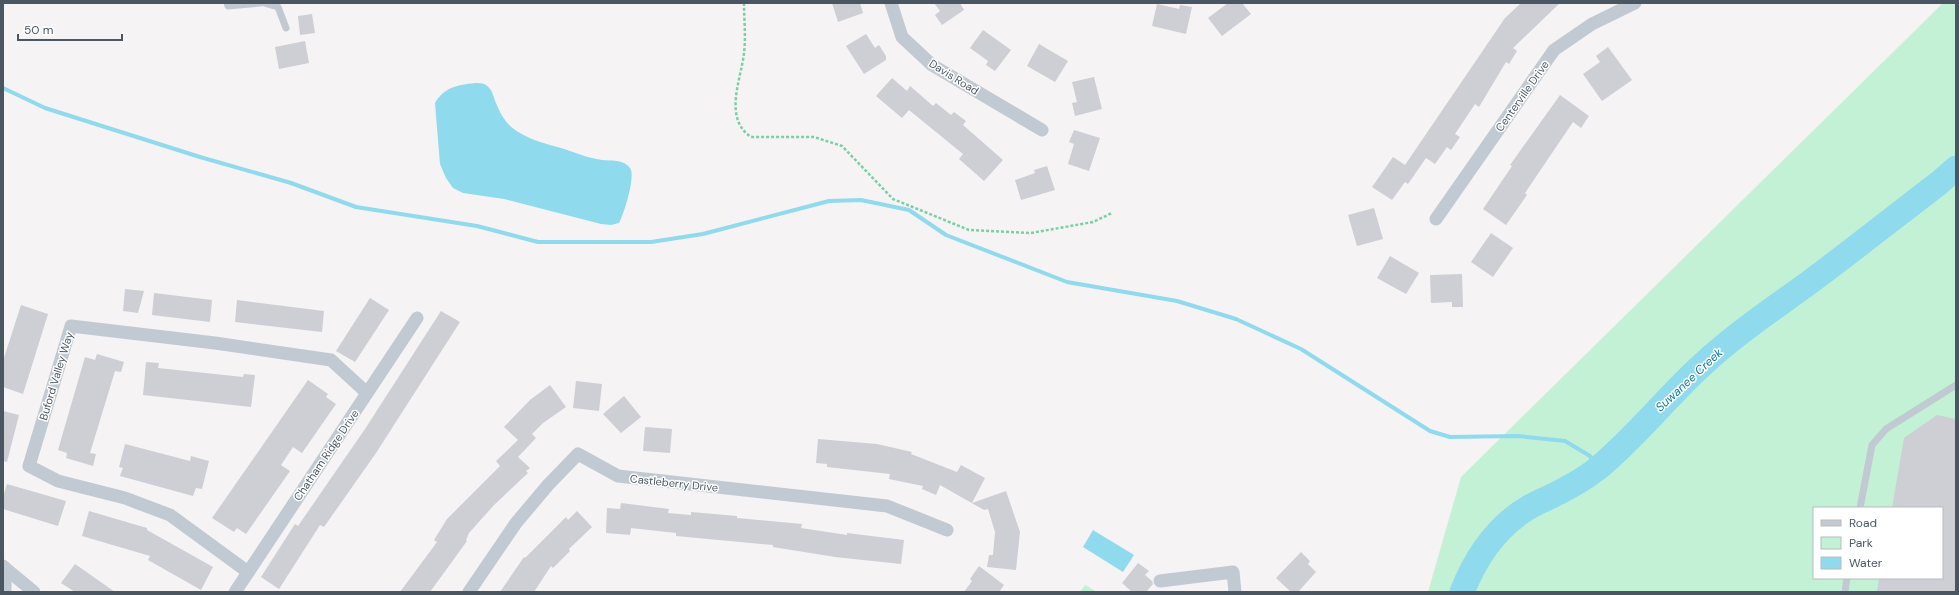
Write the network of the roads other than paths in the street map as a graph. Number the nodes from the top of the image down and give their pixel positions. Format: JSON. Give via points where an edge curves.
{"nodes":[{"id":1,"x":227,"y":3,"type":"edge"},
{"id":2,"x":260,"y":3,"type":"edge"},
{"id":3,"x":264,"y":3,"type":"edge"},
{"id":4,"x":891,"y":3,"type":"edge"},
{"id":5,"x":1635,"y":3,"type":"edge"},
{"id":6,"x":286,"y":28,"type":"dead end"},
{"id":7,"x":1042,"y":130,"type":"dead end"},
{"id":8,"x":1436,"y":219,"type":"dead end"},
{"id":9,"x":417,"y":318,"type":"dead end"},
{"id":10,"x":1956,"y":385,"type":"edge"},
{"id":11,"x":367,"y":393,"type":"junction"},
{"id":12,"x":1860,"y":507,"type":"edge"},
{"id":13,"x":947,"y":530,"type":"dead end"},
{"id":14,"x":4,"y":567,"type":"edge"},
{"id":15,"x":248,"y":572,"type":"junction"},
{"id":16,"x":1848,"y":579,"type":"edge"},
{"id":17,"x":1160,"y":582,"type":"dead end"},
{"id":18,"x":5,"y":592,"type":"edge"},
{"id":19,"x":34,"y":592,"type":"edge"},
{"id":20,"x":235,"y":592,"type":"edge"},
{"id":21,"x":469,"y":592,"type":"edge"},
{"id":22,"x":1235,"y":592,"type":"edge"},
{"id":23,"x":1845,"y":592,"type":"edge"}],
"edges":[{"from":1,"to":2,"type":"lane","via":[[228,6]]},
{"from":3,"to":6,"type":"lane","via":[[278,8]]},
{"from":4,"to":7,"type":"street","name":"Davis Road","via":[[902,37],[932,65]]},
{"from":5,"to":8,"type":"street","name":"Centerville Drive","via":[[1592,24],[1554,50]]},
{"from":9,"to":11,"type":"street","name":"Chatham Ridge Drive"},
{"from":10,"to":12,"type":"lane","via":[[1878,436],[1872,445]]},
{"from":11,"to":15,"type":"street","name":"Chatham Ridge Drive"},
{"from":11,"to":15,"type":"street","name":"Buford Valley Way","via":[[331,360],[214,342],[71,326],[29,466],[58,480],[125,498],[170,515]]},
{"from":13,"to":21,"type":"street","name":"Castleberry Drive","via":[[887,506],[618,476],[578,454],[516,523]]},
{"from":14,"to":18,"type":"street"},
{"from":14,"to":19,"type":"street"},
{"from":15,"to":20,"type":"street","name":"Chatham Ridge Drive"},
{"from":16,"to":23,"type":"lane"},
{"from":17,"to":22,"type":"street","via":[[1233,572]]}]}
